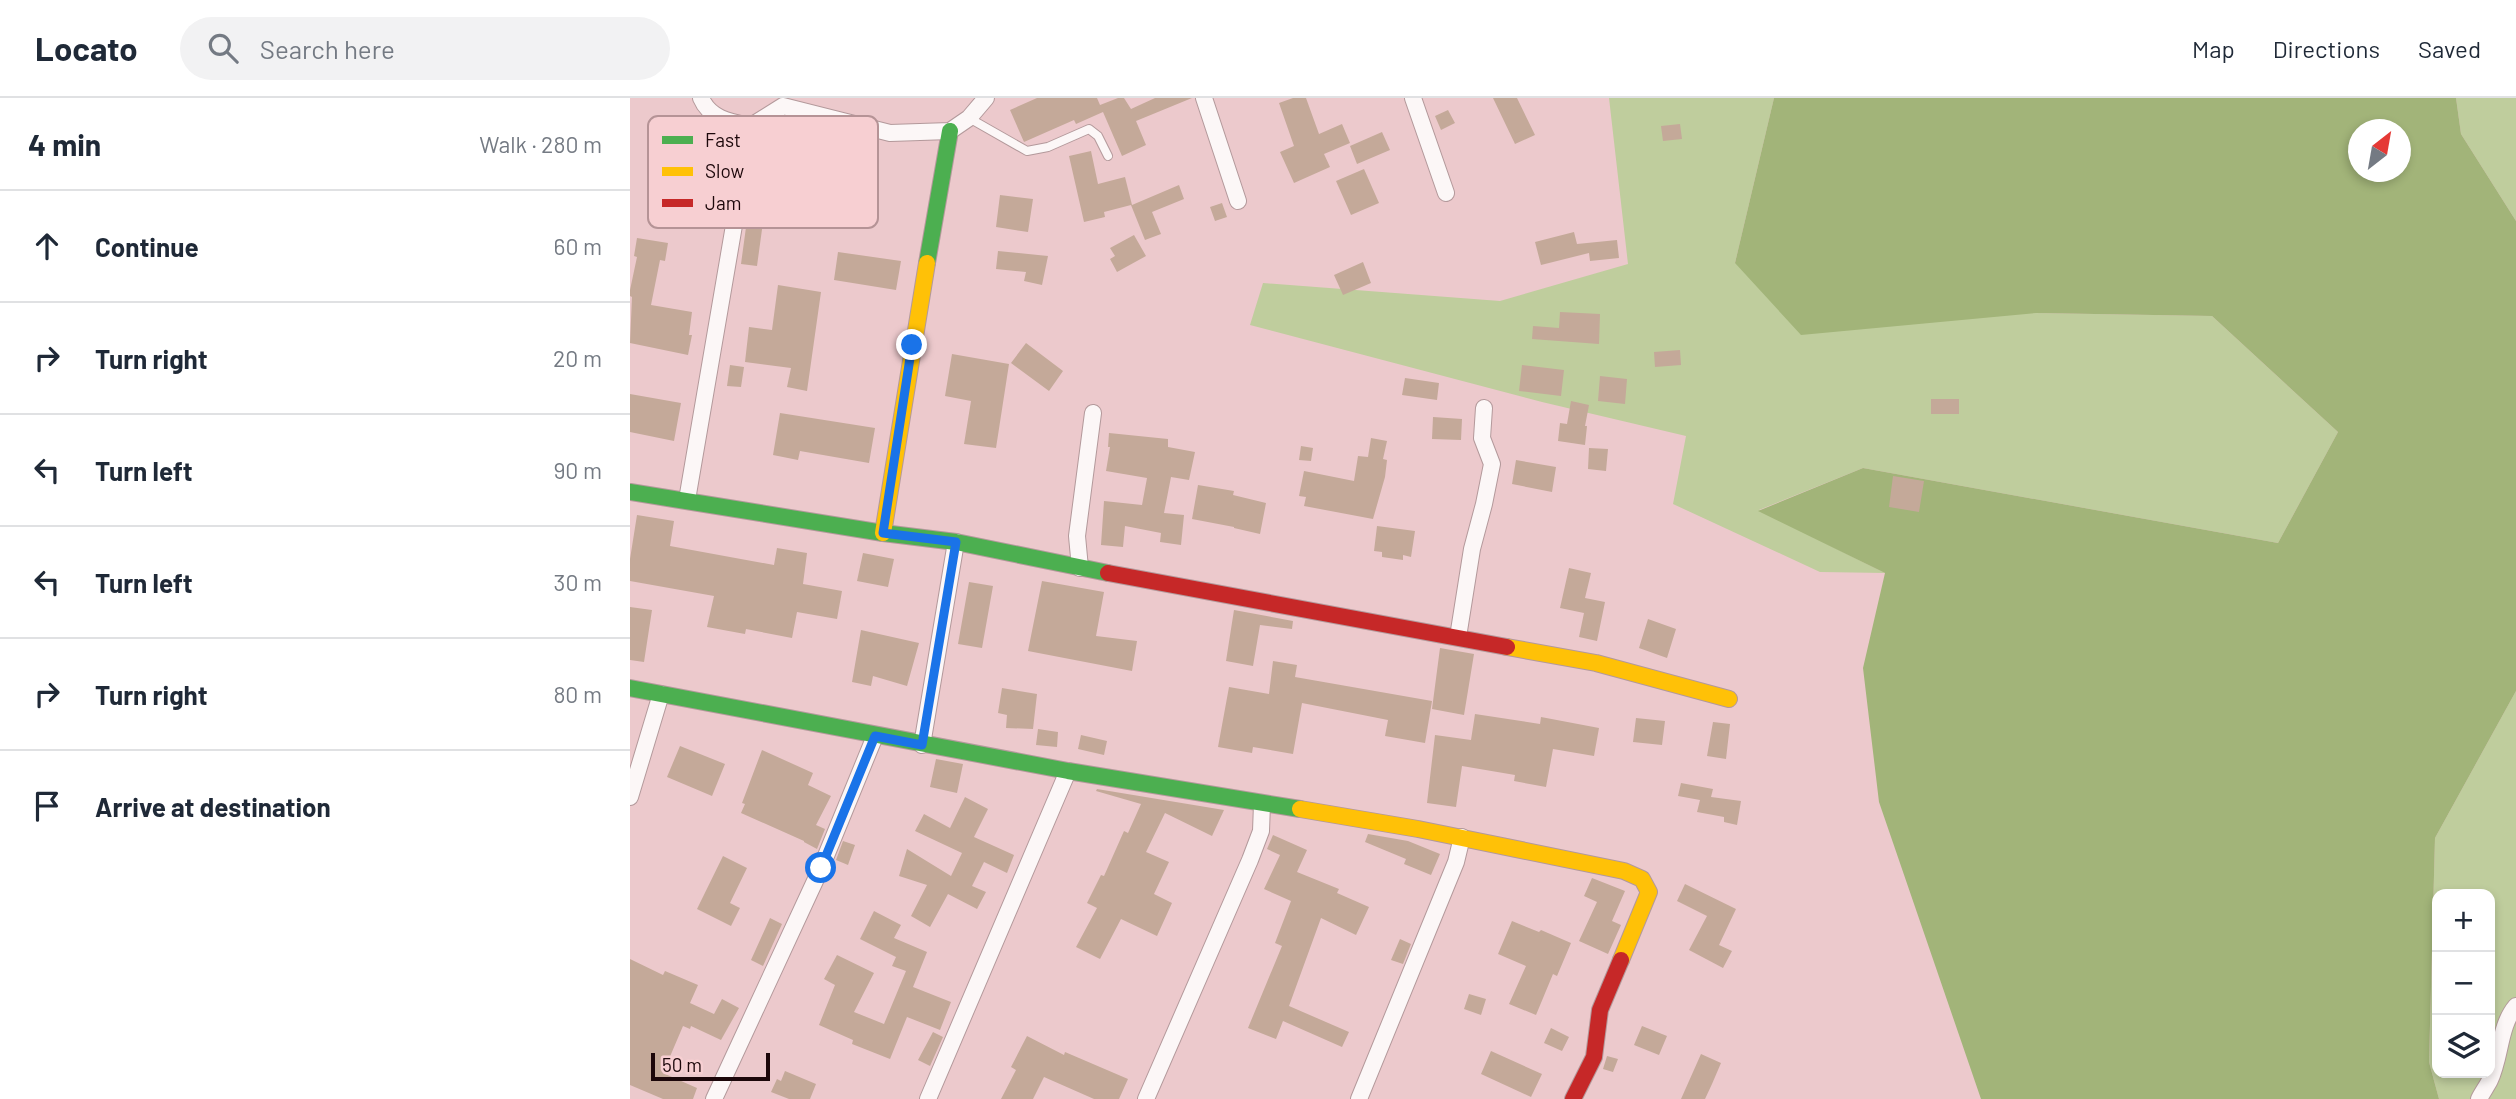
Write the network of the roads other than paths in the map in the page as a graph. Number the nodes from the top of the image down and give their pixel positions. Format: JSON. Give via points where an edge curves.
{"nodes":[{"id":1,"x":701,"y":98,"type":"edge"},
{"id":2,"x":986,"y":98,"type":"edge"},
{"id":3,"x":1204,"y":98,"type":"edge"},
{"id":4,"x":1413,"y":98,"type":"edge"},
{"id":5,"x":782,"y":102,"type":"edge"},
{"id":6,"x":716,"y":116,"type":"edge"},
{"id":7,"x":764,"y":116,"type":"edge"},
{"id":8,"x":831,"y":116,"type":"edge"},
{"id":9,"x":969,"y":118,"type":"junction"},
{"id":10,"x":878,"y":130,"type":"edge"},
{"id":11,"x":950,"y":131,"type":"junction"},
{"id":12,"x":1108,"y":156,"type":"dead end"},
{"id":13,"x":1446,"y":193,"type":"dead end"},
{"id":14,"x":1238,"y":201,"type":"dead end"},
{"id":15,"x":734,"y":228,"type":"edge"},
{"id":16,"x":1484,"y":408,"type":"dead end"},
{"id":17,"x":1093,"y":413,"type":"dead end"},
{"id":18,"x":630,"y":492,"type":"edge"},
{"id":19,"x":687,"y":500,"type":"junction"},
{"id":20,"x":883,"y":533,"type":"junction"},
{"id":21,"x":956,"y":542,"type":"junction"},
{"id":22,"x":1080,"y":568,"type":"junction"},
{"id":23,"x":1458,"y":638,"type":"junction"},
{"id":24,"x":630,"y":688,"type":"edge"},
{"id":25,"x":661,"y":694,"type":"junction"},
{"id":26,"x":1729,"y":699,"type":"dead end"},
{"id":27,"x":875,"y":736,"type":"junction"},
{"id":28,"x":922,"y":745,"type":"junction"},
{"id":29,"x":1068,"y":771,"type":"junction"},
{"id":30,"x":630,"y":797,"type":"edge"},
{"id":31,"x":1262,"y":804,"type":"junction"},
{"id":32,"x":1462,"y":837,"type":"junction"},
{"id":33,"x":2516,"y":1006,"type":"edge"},
{"id":34,"x":714,"y":1099,"type":"edge"},
{"id":35,"x":928,"y":1099,"type":"edge"},
{"id":36,"x":1146,"y":1099,"type":"edge"},
{"id":37,"x":1359,"y":1099,"type":"edge"},
{"id":38,"x":1573,"y":1099,"type":"edge"},
{"id":39,"x":2479,"y":1099,"type":"edge"}],
"edges":[{"from":1,"to":6,"type":"street"},
{"from":2,"to":9,"type":"street"},
{"from":3,"to":14,"type":"street"},
{"from":4,"to":13,"type":"street"},
{"from":5,"to":7,"type":"street"},
{"from":5,"to":8,"type":"street"},
{"from":9,"to":11,"type":"street"},
{"from":9,"to":12,"type":"lane","via":[[1027,151],[1089,129]]},
{"from":10,"to":11,"type":"street"},
{"from":11,"to":20,"type":"street"},
{"from":15,"to":19,"type":"street"},
{"from":16,"to":23,"type":"street","via":[[1482,438],[1492,464]]},
{"from":17,"to":22,"type":"street","via":[[1077,536]]},
{"from":18,"to":19,"type":"street"},
{"from":19,"to":20,"type":"street"},
{"from":20,"to":21,"type":"street"},
{"from":21,"to":22,"type":"street"},
{"from":21,"to":28,"type":"street"},
{"from":22,"to":23,"type":"street"},
{"from":23,"to":26,"type":"street","via":[[1596,663]]},
{"from":24,"to":25,"type":"street"},
{"from":25,"to":27,"type":"street"},
{"from":25,"to":30,"type":"street"},
{"from":27,"to":28,"type":"street"},
{"from":27,"to":34,"type":"street","via":[[821,868]]},
{"from":28,"to":29,"type":"street"},
{"from":29,"to":31,"type":"street"},
{"from":29,"to":35,"type":"street"},
{"from":31,"to":32,"type":"street"},
{"from":31,"to":36,"type":"street","via":[[1261,831],[1250,860]]},
{"from":32,"to":37,"type":"street","via":[[1456,862]]},
{"from":32,"to":38,"type":"street","via":[[1624,870],[1642,879],[1648,892],[1600,1010],[1594,1057]]},
{"from":33,"to":39,"type":"street","via":[[2491,1079]]}]}
